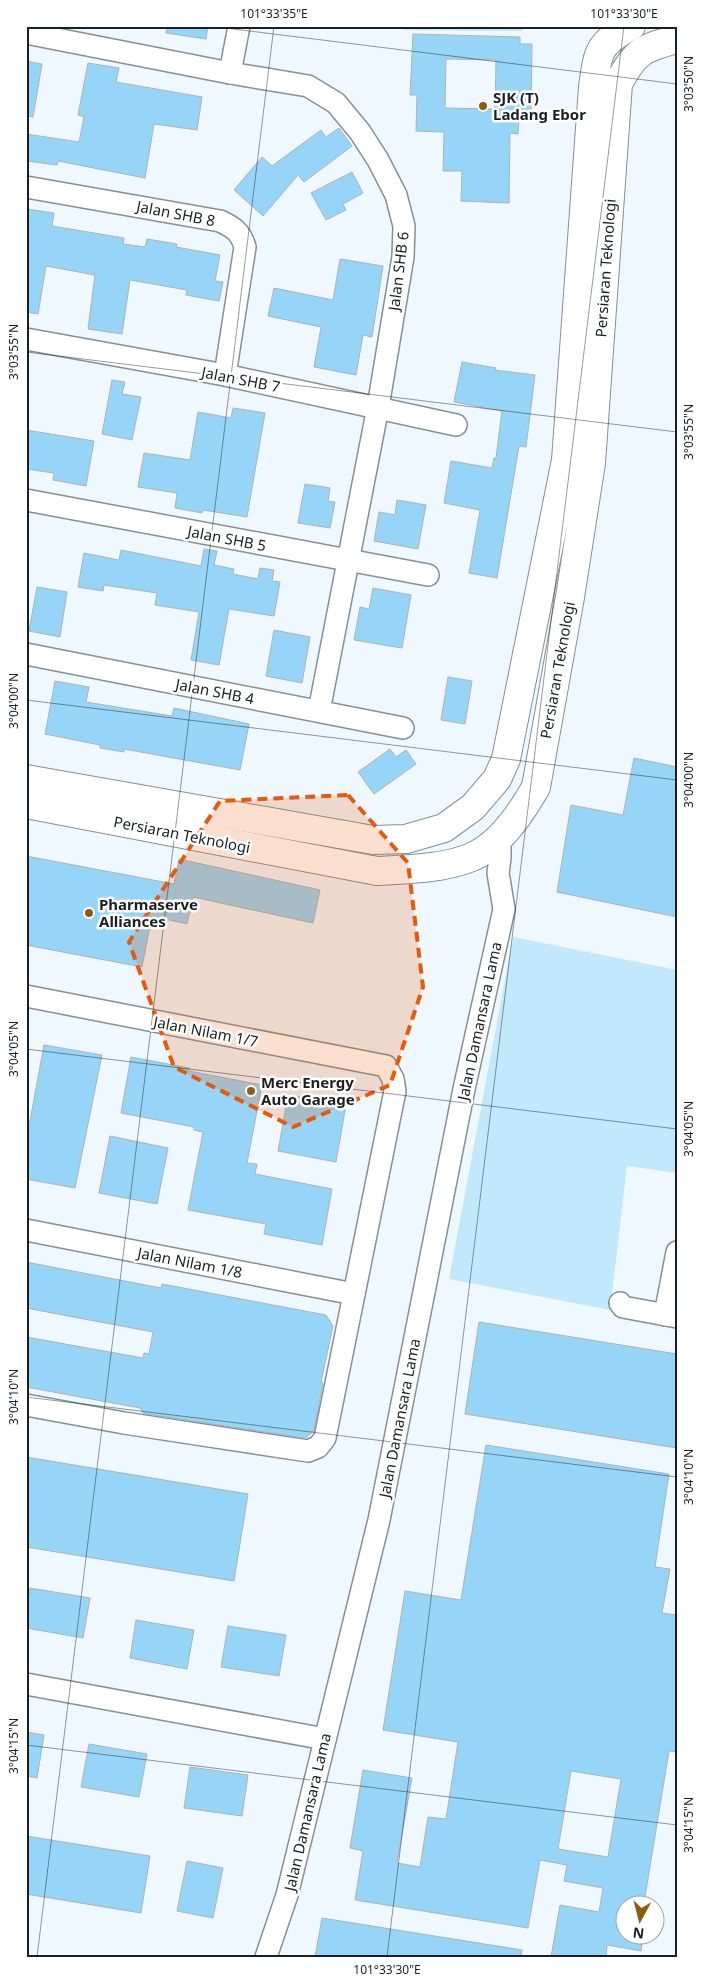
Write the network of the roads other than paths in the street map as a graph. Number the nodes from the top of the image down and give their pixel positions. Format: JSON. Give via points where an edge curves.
{"nodes":[{"id":1,"x":239,"y":26,"type":"edge"},
{"id":2,"x":631,"y":26,"type":"edge"},
{"id":3,"x":26,"y":33,"type":"edge"},
{"id":4,"x":70,"y":34,"type":"edge"},
{"id":5,"x":677,"y":39,"type":"edge"},
{"id":6,"x":230,"y":72,"type":"junction"},
{"id":7,"x":26,"y":187,"type":"edge"},
{"id":8,"x":26,"y":338,"type":"edge"},
{"id":9,"x":225,"y":375,"type":"junction"},
{"id":10,"x":378,"y":407,"type":"junction"},
{"id":11,"x":456,"y":425,"type":"dead end"},
{"id":12,"x":26,"y":500,"type":"edge"},
{"id":13,"x":348,"y":561,"type":"junction"},
{"id":14,"x":428,"y":575,"type":"dead end"},
{"id":15,"x":26,"y":654,"type":"edge"},
{"id":16,"x":319,"y":711,"type":"junction"},
{"id":17,"x":403,"y":728,"type":"dead end"},
{"id":18,"x":26,"y":778,"type":"edge"},
{"id":19,"x":26,"y":804,"type":"edge"},
{"id":20,"x":500,"y":836,"type":"junction"},
{"id":21,"x":474,"y":856,"type":"junction"},
{"id":22,"x":498,"y":873,"type":"junction"},
{"id":23,"x":26,"y":996,"type":"edge"},
{"id":24,"x":26,"y":1230,"type":"edge"},
{"id":25,"x":677,"y":1252,"type":"edge"},
{"id":26,"x":354,"y":1294,"type":"junction"},
{"id":27,"x":620,"y":1303,"type":"dead end"},
{"id":28,"x":671,"y":1316,"type":"edge"},
{"id":29,"x":26,"y":1405,"type":"edge"},
{"id":30,"x":26,"y":1684,"type":"edge"},
{"id":31,"x":325,"y":1739,"type":"junction"},
{"id":32,"x":266,"y":1957,"type":"edge"}],
"edges":[{"from":1,"to":6,"type":"street"},
{"from":2,"to":18,"type":"main road","name":"Persiaran Teknologi","via":[[602,46],[596,61],[566,460],[506,759],[497,779],[472,807],[444,828],[406,839],[373,840]]},
{"from":3,"to":4,"type":"street","name":"Jalan SHB 6"},
{"from":4,"to":6,"type":"street","name":"Jalan SHB 6"},
{"from":5,"to":20,"type":"main road","name":"Persiaran Teknologi","via":[[646,47],[627,66],[618,84],[591,463],[573,578],[536,786],[523,810]]},
{"from":6,"to":10,"type":"street","name":"Jalan SHB 6","via":[[308,86],[336,103],[360,132],[396,194],[404,226],[403,257]]},
{"from":7,"to":9,"type":"street","name":"Jalan SHB 8","via":[[220,221],[233,228],[242,237],[245,247]]},
{"from":8,"to":9,"type":"street","name":"Jalan SHB 7"},
{"from":9,"to":10,"type":"street","name":"Jalan SHB 7"},
{"from":10,"to":11,"type":"street","name":"Jalan SHB 7"},
{"from":10,"to":13,"type":"street","name":"Jalan SHB 6"},
{"from":12,"to":13,"type":"street","name":"Jalan SHB 5"},
{"from":13,"to":14,"type":"street","name":"Jalan SHB 5"},
{"from":13,"to":16,"type":"street","name":"Jalan SHB 6"},
{"from":15,"to":16,"type":"street","name":"Jalan SHB 4"},
{"from":16,"to":17,"type":"street","name":"Jalan SHB 4"},
{"from":19,"to":21,"type":"main road","name":"Persiaran Teknologi","via":[[377,871],[424,868]]},
{"from":20,"to":21,"type":"main road","name":"Persiaran Teknologi"},
{"from":20,"to":22,"type":"street","name":"Jalan Damansara Lama"},
{"from":21,"to":22,"type":"street"},
{"from":22,"to":31,"type":"street","name":"Jalan Damansara Lama","via":[[504,909],[464,1089],[379,1520]]},
{"from":23,"to":26,"type":"street","name":"Jalan Nilam 1/7","via":[[386,1066],[395,1091]]},
{"from":24,"to":26,"type":"street","name":"Jalan Nilam 1/8"},
{"from":25,"to":28,"type":"street"},
{"from":26,"to":29,"type":"street","via":[[325,1438],[318,1447],[308,1451]]},
{"from":27,"to":28,"type":"street","via":[[623,1307]]},
{"from":30,"to":31,"type":"street"},
{"from":31,"to":32,"type":"street","name":"Jalan Damansara Lama","via":[[286,1900]]}]}
